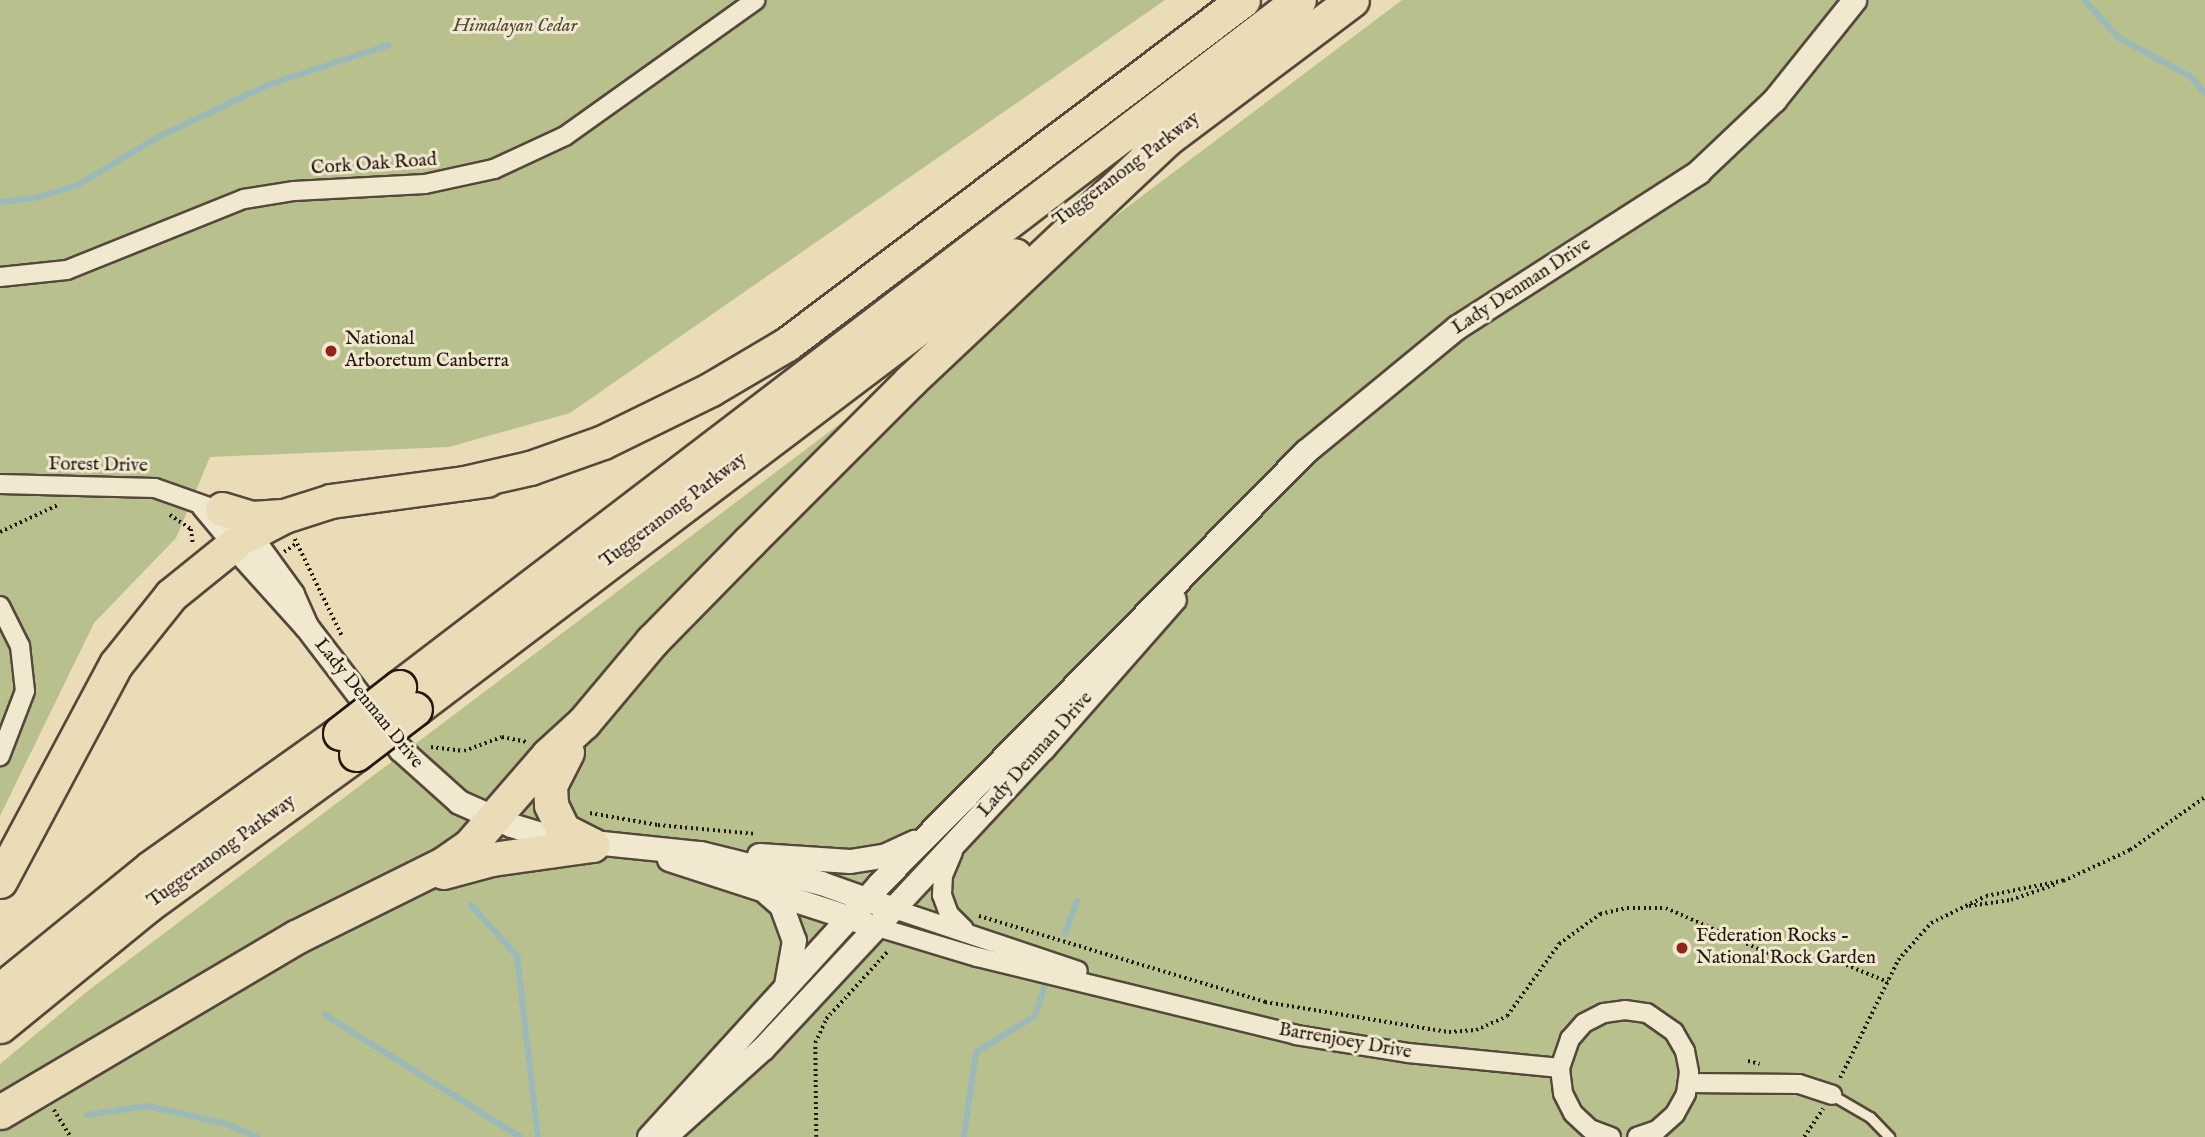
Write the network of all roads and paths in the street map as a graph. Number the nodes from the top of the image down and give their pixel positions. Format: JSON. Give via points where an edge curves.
{"nodes":[{"id":1,"x":757,"y":0,"type":"edge"},
{"id":2,"x":1243,"y":0,"type":"edge"},
{"id":3,"x":1299,"y":0,"type":"edge"},
{"id":4,"x":1352,"y":0,"type":"edge"},
{"id":5,"x":1854,"y":0,"type":"edge"},
{"id":6,"x":1165,"y":141,"type":"junction"},
{"id":7,"x":1056,"y":189,"type":"junction"},
{"id":8,"x":0,"y":277,"type":"edge"},
{"id":9,"x":464,"y":483,"type":"junction"},
{"id":10,"x":0,"y":484,"type":"edge"},
{"id":11,"x":65,"y":503,"type":"dead end"},
{"id":12,"x":208,"y":505,"type":"junction"},
{"id":13,"x":164,"y":512,"type":"dead end"},
{"id":14,"x":284,"y":516,"type":"junction"},
{"id":15,"x":0,"y":532,"type":"edge"},
{"id":16,"x":230,"y":548,"type":"junction"},
{"id":17,"x":1188,"y":575,"type":"junction"},
{"id":18,"x":0,"y":606,"type":"edge"},
{"id":19,"x":407,"y":698,"type":"junction"},
{"id":20,"x":584,"y":722,"type":"junction"},
{"id":21,"x":348,"y":743,"type":"junction"},
{"id":22,"x":0,"y":756,"type":"edge"},
{"id":23,"x":2205,"y":797,"type":"edge"},
{"id":24,"x":494,"y":819,"type":"junction"},
{"id":25,"x":927,"y":836,"type":"junction"},
{"id":26,"x":961,"y":836,"type":"junction"},
{"id":27,"x":592,"y":845,"type":"junction"},
{"id":28,"x":625,"y":848,"type":"junction"},
{"id":29,"x":676,"y":849,"type":"junction"},
{"id":30,"x":2065,"y":880,"type":"junction"},
{"id":31,"x":0,"y":881,"type":"edge"},
{"id":32,"x":391,"y":889,"type":"junction"},
{"id":33,"x":763,"y":891,"type":"junction"},
{"id":34,"x":866,"y":900,"type":"junction"},
{"id":35,"x":944,"y":901,"type":"junction"},
{"id":36,"x":1965,"y":906,"type":"junction"},
{"id":37,"x":891,"y":908,"type":"junction"},
{"id":38,"x":850,"y":918,"type":"junction"},
{"id":39,"x":874,"y":926,"type":"junction"},
{"id":40,"x":972,"y":933,"type":"junction"},
{"id":41,"x":904,"y":935,"type":"junction"},
{"id":42,"x":1888,"y":982,"type":"junction"},
{"id":43,"x":785,"y":988,"type":"junction"},
{"id":44,"x":0,"y":990,"type":"edge"},
{"id":45,"x":1134,"y":992,"type":"junction"},
{"id":46,"x":0,"y":1026,"type":"edge"},
{"id":47,"x":1560,"y":1068,"type":"junction"},
{"id":48,"x":1688,"y":1083,"type":"junction"},
{"id":49,"x":39,"y":1088,"type":"junction"},
{"id":50,"x":1832,"y":1095,"type":"junction"},
{"id":51,"x":0,"y":1112,"type":"edge"},
{"id":52,"x":71,"y":1137,"type":"edge"},
{"id":53,"x":649,"y":1137,"type":"edge"},
{"id":54,"x":664,"y":1137,"type":"edge"},
{"id":55,"x":816,"y":1137,"type":"edge"},
{"id":56,"x":1611,"y":1137,"type":"edge"},
{"id":57,"x":1637,"y":1137,"type":"edge"},
{"id":58,"x":1804,"y":1137,"type":"edge"},
{"id":59,"x":1889,"y":1137,"type":"edge"}],
"edges":[{"from":1,"to":8,"type":"street","name":"Cork Oak Road","via":[[565,136],[494,169],[437,183],[244,199],[67,270]]},
{"from":2,"to":9,"type":"highway","via":[[786,344],[711,389],[603,442],[530,468]]},
{"from":3,"to":7,"type":"highway","name":"Tuggeranong Parkway"},
{"from":4,"to":6,"type":"highway","name":"Tuggeranong Parkway"},
{"from":5,"to":17,"type":"street","name":"Lady Denman Drive","via":[[1774,100],[1721,153],[1661,200],[1503,296],[1403,368],[1306,451]]},
{"from":6,"to":19,"type":"highway","name":"Tuggeranong Parkway"},
{"from":6,"to":20,"type":"highway","via":[[881,409],[652,641]]},
{"from":7,"to":9,"type":"highway","via":[[774,375],[704,414],[651,440],[576,465]]},
{"from":7,"to":19,"type":"highway","name":"Tuggeranong Parkway"},
{"from":9,"to":14,"type":"highway","via":[[360,495]]},
{"from":10,"to":12,"type":"street","name":"Forest Drive","via":[[143,486]]},
{"from":11,"to":15,"type":"path"},
{"from":12,"to":14,"type":"highway","via":[[252,518]]},
{"from":12,"to":16,"type":"street"},
{"from":12,"to":16,"type":"street"},
{"from":13,"to":16,"type":"path","via":[[191,529],[191,551]]},
{"from":14,"to":16,"type":"highway"},
{"from":16,"to":24,"type":"street","name":"Lady Denman Drive","via":[[306,626],[415,766],[447,794]]},
{"from":16,"to":31,"type":"highway","via":[[155,612],[116,664]]},
{"from":17,"to":25,"type":"street","name":"Lady Denman Drive","via":[[1157,598]]},
{"from":17,"to":26,"type":"street","name":"Lady Denman Drive","via":[[1170,606]]},
{"from":18,"to":22,"type":"street","via":[[20,646],[25,691]]},
{"from":19,"to":21,"type":"highway","name":"Tuggeranong Parkway","bridge":true},
{"from":20,"to":24,"type":"highway","via":[[548,755]]},
{"from":20,"to":27,"type":"highway","via":[[553,775],[549,797],[563,830]]},
{"from":21,"to":44,"type":"highway","name":"Tuggeranong Parkway","via":[[150,868]]},
{"from":21,"to":46,"type":"highway","name":"Tuggeranong Parkway"},
{"from":23,"to":30,"type":"path","via":[[2130,850]]},
{"from":24,"to":27,"type":"street","name":"Lady Denman Drive"},
{"from":24,"to":32,"type":"highway","via":[[450,860]]},
{"from":25,"to":29,"type":"street","via":[[886,855],[850,862]]},
{"from":25,"to":34,"type":"street","name":"Lady Denman Drive"},
{"from":26,"to":35,"type":"street","via":[[943,875]]},
{"from":26,"to":37,"type":"street","name":"Lady Denman Drive"},
{"from":27,"to":28,"type":"street","name":"Lady Denman Drive"},
{"from":27,"to":32,"type":"highway","via":[[468,864]]},
{"from":28,"to":29,"type":"street","name":"Lady Denman Drive"},
{"from":28,"to":33,"type":"street","name":"Lady Denman Drive"},
{"from":29,"to":34,"type":"street","name":"Lady Denman Drive","via":[[778,871]]},
{"from":30,"to":36,"type":"path","via":[[1986,896]]},
{"from":30,"to":36,"type":"path","via":[[2011,900]]},
{"from":32,"to":49,"type":"highway","via":[[296,937]]},
{"from":33,"to":38,"type":"street","name":"Lady Denman Drive"},
{"from":33,"to":43,"type":"street","via":[[781,905],[794,940]]},
{"from":34,"to":37,"type":"street","name":"Barrenjoey Drive"},
{"from":34,"to":38,"type":"street","name":"Lady Denman Drive"},
{"from":35,"to":40,"type":"street","via":[[953,920]]},
{"from":35,"to":42,"type":"path","via":[[959,900],[980,917],[1206,987],[1317,1013],[1436,1031],[1476,1030],[1507,1016],[1559,944],[1600,914],[1627,908],[1666,908],[1772,955],[1836,961]]},
{"from":36,"to":42,"type":"path","via":[[1916,937]]},
{"from":37,"to":39,"type":"street","name":"Lady Denman Drive"},
{"from":37,"to":40,"type":"street","name":"Barrenjoey Drive"},
{"from":38,"to":39,"type":"street","name":"Lady Denman Drive"},
{"from":38,"to":43,"type":"street","name":"Lady Denman Drive"},
{"from":39,"to":41,"type":"street","name":"Barrenjoey Drive"},
{"from":39,"to":54,"type":"street","name":"Lady Denman Drive","via":[[763,1048]]},
{"from":40,"to":45,"type":"street","name":"Barrenjoey Drive"},
{"from":41,"to":45,"type":"street","name":"Barrenjoey Drive","via":[[977,957]]},
{"from":41,"to":55,"type":"path","via":[[825,1019],[814,1042]]},
{"from":42,"to":50,"type":"path"},
{"from":43,"to":53,"type":"street","name":"Lady Denman Drive"},
{"from":45,"to":47,"type":"street","name":"Barrenjoey Drive","via":[[1254,1025],[1356,1046]]},
{"from":47,"to":48,"type":"street","via":[[1570,1039],[1584,1023],[1614,1010],[1636,1011],[1674,1032],[1688,1061]]},
{"from":47,"to":56,"type":"street","via":[[1563,1093],[1573,1113],[1590,1129]]},
{"from":48,"to":50,"type":"street","via":[[1799,1084]]},
{"from":48,"to":57,"type":"street","via":[[1681,1105],[1667,1123]]},
{"from":49,"to":51,"type":"highway"},
{"from":49,"to":52,"type":"path"},
{"from":50,"to":58,"type":"path"},
{"from":50,"to":59,"type":"lane","via":[[1870,1117]]}]}
